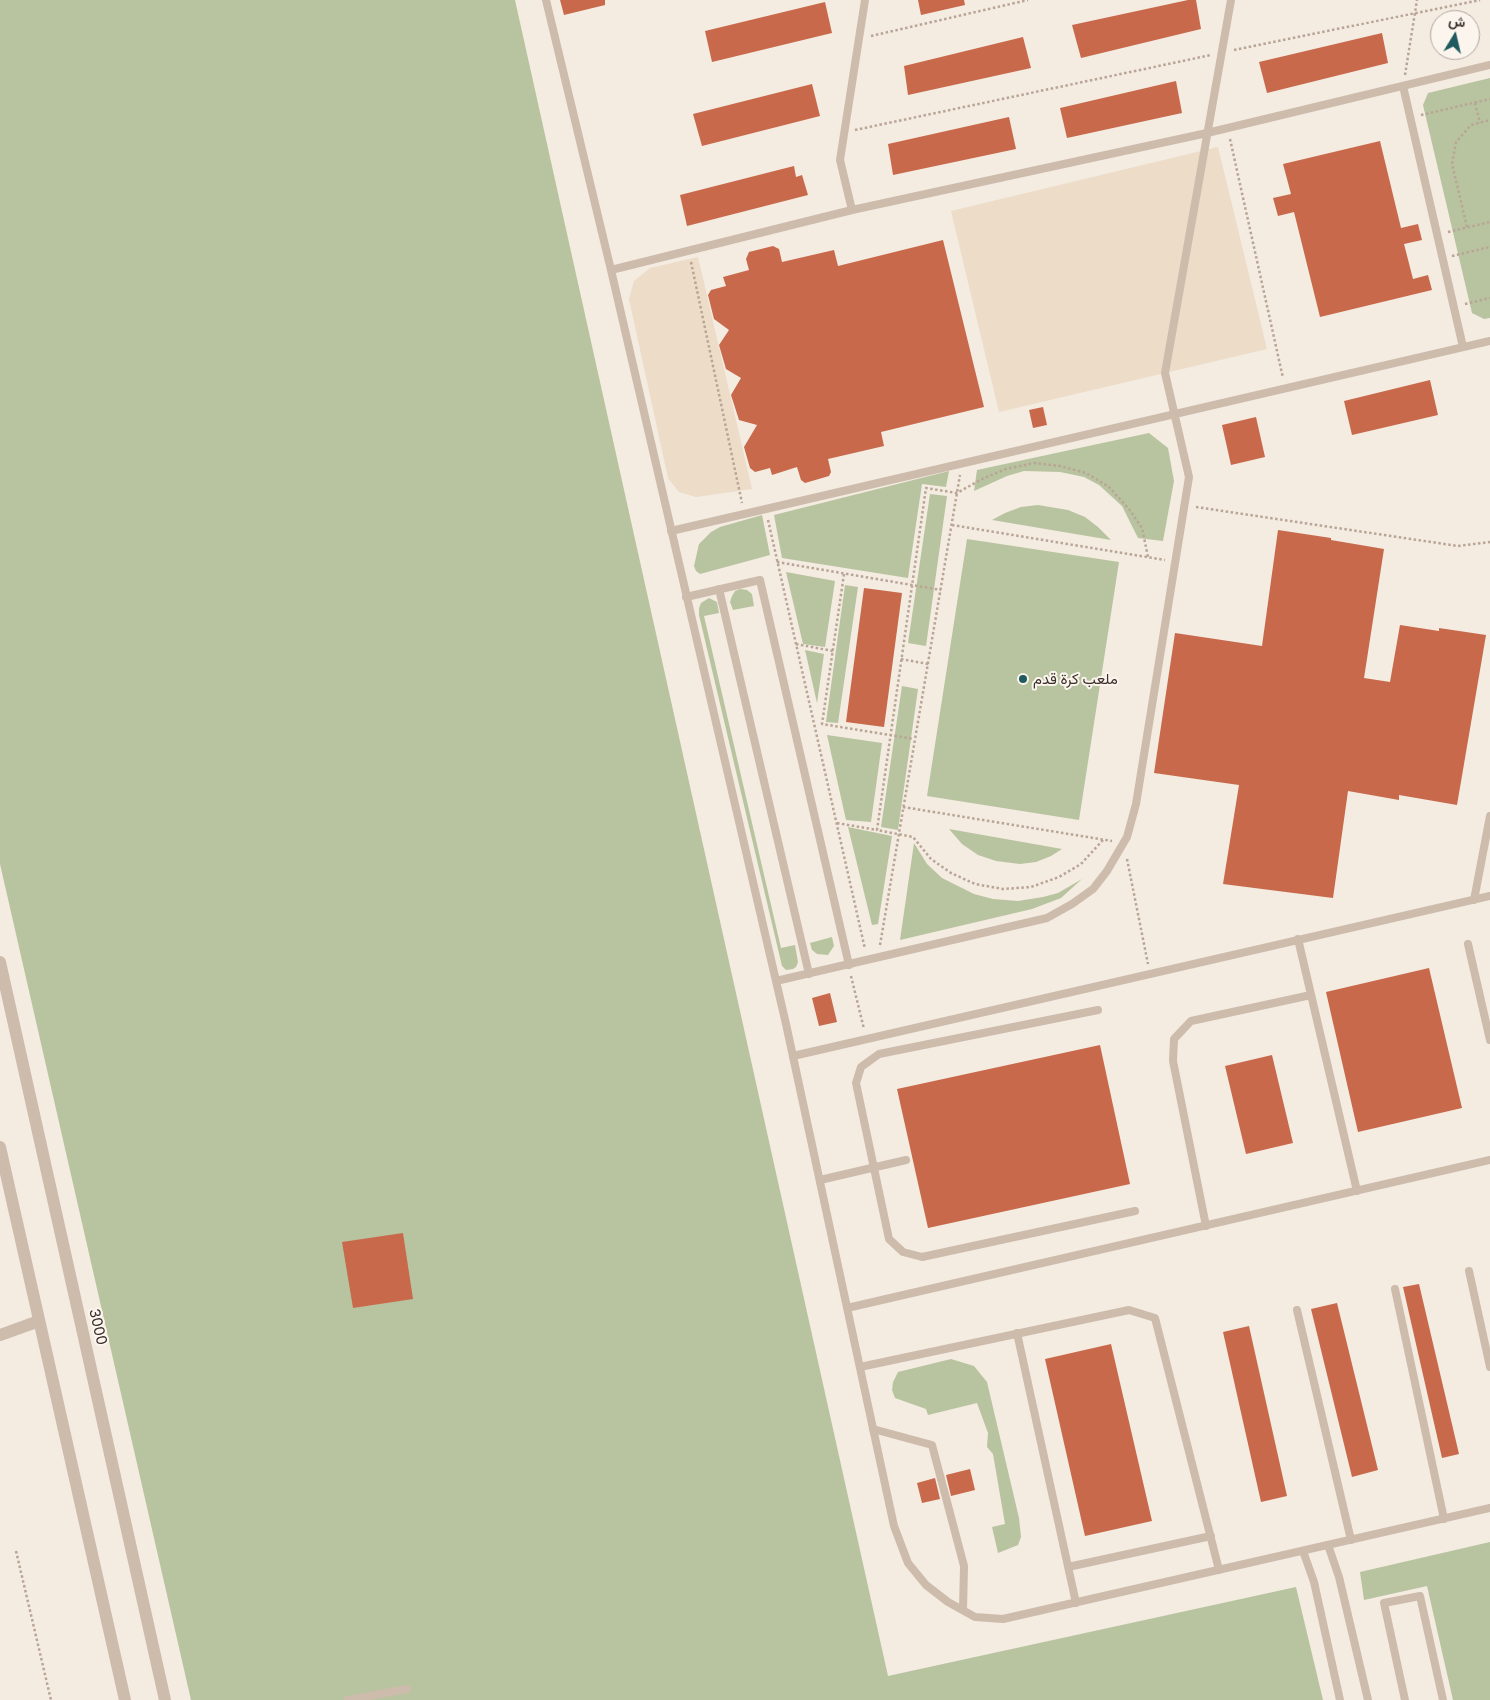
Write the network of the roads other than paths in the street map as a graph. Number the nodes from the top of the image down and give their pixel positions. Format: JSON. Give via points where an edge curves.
{"nodes":[{"id":1,"x":546,"y":0,"type":"edge"},
{"id":2,"x":865,"y":0,"type":"edge"},
{"id":3,"x":1231,"y":0,"type":"edge"},
{"id":4,"x":1490,"y":65,"type":"edge"},
{"id":5,"x":1404,"y":86,"type":"junction"},
{"id":6,"x":1207,"y":133,"type":"junction"},
{"id":7,"x":852,"y":210,"type":"junction"},
{"id":8,"x":611,"y":270,"type":"junction"},
{"id":9,"x":1490,"y":340,"type":"edge"},
{"id":10,"x":1463,"y":347,"type":"junction"},
{"id":11,"x":1176,"y":415,"type":"junction"},
{"id":12,"x":671,"y":531,"type":"junction"},
{"id":13,"x":719,"y":589,"type":"junction"},
{"id":14,"x":686,"y":597,"type":"junction"},
{"id":15,"x":1490,"y":816,"type":"edge"},
{"id":16,"x":1490,"y":896,"type":"edge"},
{"id":17,"x":1474,"y":900,"type":"junction"},
{"id":18,"x":1298,"y":940,"type":"junction"},
{"id":19,"x":1468,"y":944,"type":"dead end"},
{"id":20,"x":0,"y":962,"type":"edge"},
{"id":21,"x":849,"y":965,"type":"junction"},
{"id":22,"x":809,"y":974,"type":"junction"},
{"id":23,"x":776,"y":981,"type":"junction"},
{"id":24,"x":1311,"y":995,"type":"junction"},
{"id":25,"x":1098,"y":1010,"type":"dead end"},
{"id":26,"x":1490,"y":1040,"type":"edge"},
{"id":27,"x":793,"y":1056,"type":"junction"},
{"id":28,"x":0,"y":1147,"type":"edge"},
{"id":29,"x":906,"y":1160,"type":"dead end"},
{"id":30,"x":1490,"y":1160,"type":"edge"},
{"id":31,"x":874,"y":1168,"type":"junction"},
{"id":32,"x":820,"y":1180,"type":"junction"},
{"id":33,"x":1357,"y":1191,"type":"junction"},
{"id":34,"x":1135,"y":1211,"type":"dead end"},
{"id":35,"x":1206,"y":1226,"type":"junction"},
{"id":36,"x":1469,"y":1272,"type":"dead end"},
{"id":37,"x":1395,"y":1289,"type":"dead end"},
{"id":38,"x":847,"y":1308,"type":"junction"},
{"id":39,"x":1297,"y":1310,"type":"dead end"},
{"id":40,"x":39,"y":1322,"type":"junction"},
{"id":41,"x":0,"y":1334,"type":"edge"},
{"id":42,"x":1017,"y":1334,"type":"junction"},
{"id":43,"x":860,"y":1367,"type":"junction"},
{"id":44,"x":1490,"y":1367,"type":"edge"},
{"id":45,"x":873,"y":1429,"type":"junction"},
{"id":46,"x":1490,"y":1508,"type":"edge"},
{"id":47,"x":1444,"y":1519,"type":"junction"},
{"id":48,"x":1211,"y":1536,"type":"junction"},
{"id":49,"x":1351,"y":1540,"type":"junction"},
{"id":50,"x":1328,"y":1545,"type":"junction"},
{"id":51,"x":1303,"y":1551,"type":"junction"},
{"id":52,"x":1068,"y":1566,"type":"junction"},
{"id":53,"x":1219,"y":1570,"type":"junction"},
{"id":54,"x":1076,"y":1603,"type":"junction"},
{"id":55,"x":963,"y":1610,"type":"junction"},
{"id":56,"x":407,"y":1689,"type":"dead end"},
{"id":57,"x":124,"y":1700,"type":"edge"},
{"id":58,"x":165,"y":1700,"type":"edge"},
{"id":59,"x":348,"y":1700,"type":"edge"},
{"id":60,"x":1340,"y":1700,"type":"edge"},
{"id":61,"x":1368,"y":1700,"type":"edge"},
{"id":62,"x":1405,"y":1700,"type":"edge"},
{"id":63,"x":1443,"y":1700,"type":"edge"}],
"edges":[{"from":1,"to":8,"type":"lane"},
{"from":2,"to":7,"type":"lane","via":[[840,160]]},
{"from":3,"to":6,"type":"lane"},
{"from":4,"to":5,"type":"lane"},
{"from":5,"to":6,"type":"lane"},
{"from":5,"to":10,"type":"lane"},
{"from":6,"to":7,"type":"lane"},
{"from":6,"to":11,"type":"lane","via":[[1165,373]]},
{"from":7,"to":8,"type":"lane"},
{"from":8,"to":12,"type":"lane"},
{"from":9,"to":10,"type":"lane"},
{"from":10,"to":11,"type":"lane"},
{"from":11,"to":12,"type":"lane"},
{"from":11,"to":21,"type":"lane","via":[[1189,477],[1185,506],[1136,804],[1127,837],[1107,871],[1093,890],[1047,918]]},
{"from":12,"to":14,"type":"lane"},
{"from":13,"to":14,"type":"lane"},
{"from":13,"to":21,"type":"lane","via":[[760,580]]},
{"from":13,"to":22,"type":"lane"},
{"from":14,"to":23,"type":"lane"},
{"from":15,"to":17,"type":"lane"},
{"from":16,"to":17,"type":"lane"},
{"from":17,"to":18,"type":"lane"},
{"from":18,"to":24,"type":"lane"},
{"from":18,"to":27,"type":"lane"},
{"from":19,"to":26,"type":"lane"},
{"from":20,"to":58,"type":"street","name":"3000"},
{"from":21,"to":22,"type":"lane"},
{"from":22,"to":23,"type":"lane"},
{"from":23,"to":27,"type":"lane"},
{"from":24,"to":33,"type":"lane"},
{"from":24,"to":35,"type":"lane","via":[[1191,1021],[1174,1038],[1173,1061]]},
{"from":25,"to":31,"type":"lane","via":[[879,1054],[861,1067],[856,1083]]},
{"from":27,"to":32,"type":"lane"},
{"from":28,"to":40,"type":"street"},
{"from":29,"to":31,"type":"lane"},
{"from":30,"to":33,"type":"lane"},
{"from":31,"to":32,"type":"lane"},
{"from":31,"to":34,"type":"lane","via":[[889,1239],[903,1252],[922,1256]]},
{"from":32,"to":38,"type":"lane"},
{"from":33,"to":35,"type":"lane"},
{"from":35,"to":38,"type":"lane"},
{"from":36,"to":44,"type":"lane"},
{"from":37,"to":47,"type":"lane"},
{"from":38,"to":43,"type":"lane"},
{"from":39,"to":49,"type":"lane"},
{"from":40,"to":41,"type":"street"},
{"from":40,"to":57,"type":"street"},
{"from":42,"to":43,"type":"lane"},
{"from":42,"to":48,"type":"lane","via":[[1129,1310],[1155,1318]]},
{"from":42,"to":52,"type":"lane"},
{"from":43,"to":45,"type":"lane"},
{"from":45,"to":55,"type":"lane","via":[[894,1526],[908,1564],[926,1585]]},
{"from":45,"to":55,"type":"lane","via":[[932,1445],[964,1566]]},
{"from":46,"to":47,"type":"lane"},
{"from":47,"to":49,"type":"lane"},
{"from":48,"to":52,"type":"lane"},
{"from":48,"to":53,"type":"lane"},
{"from":49,"to":50,"type":"lane"},
{"from":50,"to":51,"type":"lane"},
{"from":50,"to":61,"type":"lane","via":[[1339,1577]]},
{"from":51,"to":53,"type":"lane"},
{"from":51,"to":60,"type":"lane","via":[[1314,1582]]},
{"from":52,"to":54,"type":"lane"},
{"from":53,"to":54,"type":"lane"},
{"from":54,"to":55,"type":"lane","via":[[1003,1619],[975,1617]]},
{"from":56,"to":59,"type":"lane"},
{"from":62,"to":63,"type":"lane","via":[[1384,1603],[1420,1596]]}]}
